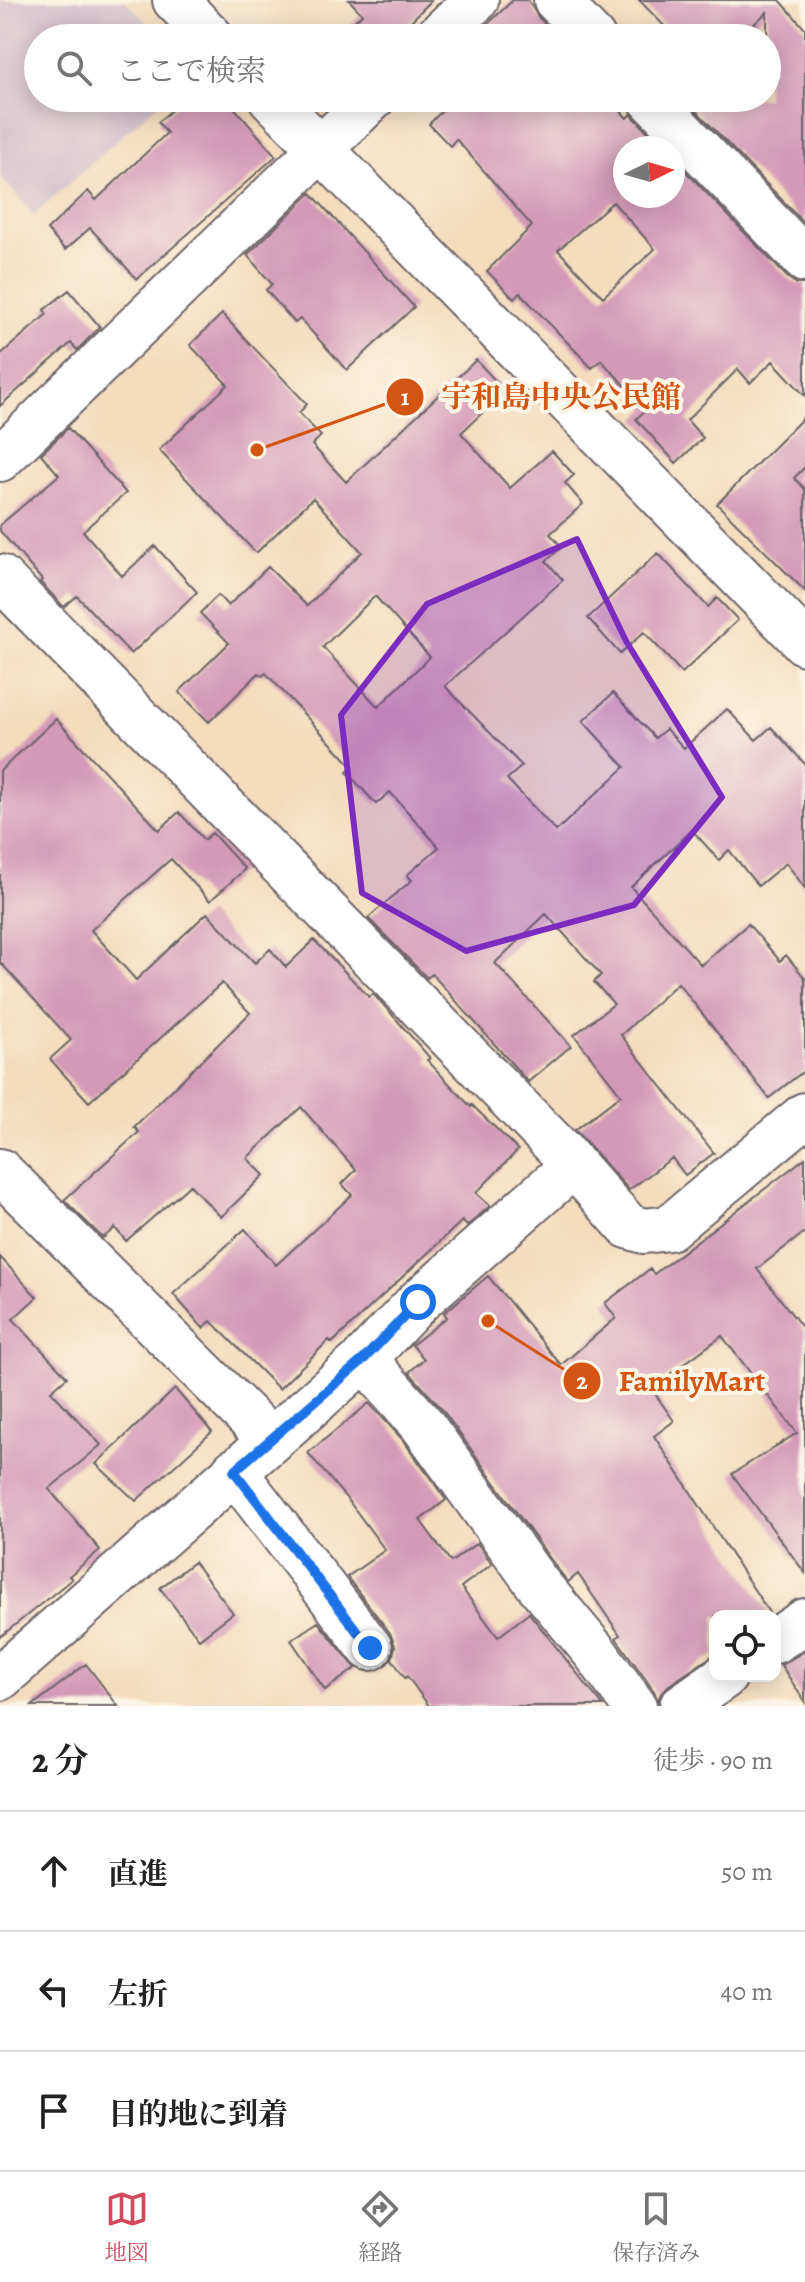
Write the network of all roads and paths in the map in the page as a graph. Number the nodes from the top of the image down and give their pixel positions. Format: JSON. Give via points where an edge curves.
{"nodes":[{"id":1,"x":175,"y":0,"type":"edge"},
{"id":2,"x":476,"y":0,"type":"edge"},
{"id":3,"x":556,"y":0,"type":"edge"},
{"id":4,"x":198,"y":24,"type":"edge"},
{"id":5,"x":451,"y":24,"type":"edge"},
{"id":6,"x":579,"y":24,"type":"edge"},
{"id":7,"x":284,"y":112,"type":"edge"},
{"id":8,"x":358,"y":112,"type":"edge"},
{"id":9,"x":663,"y":112,"type":"edge"},
{"id":10,"x":319,"y":148,"type":"junction"},
{"id":11,"x":805,"y":260,"type":"edge"},
{"id":12,"x":0,"y":459,"type":"edge"},
{"id":13,"x":0,"y":577,"type":"edge"},
{"id":14,"x":802,"y":635,"type":"edge"},
{"id":15,"x":805,"y":1115,"type":"edge"},
{"id":16,"x":574,"y":1165,"type":"junction"},
{"id":17,"x":0,"y":1171,"type":"edge"},
{"id":18,"x":364,"y":1359,"type":"junction"},
{"id":19,"x":271,"y":1440,"type":"junction"},
{"id":20,"x":234,"y":1471,"type":"junction"},
{"id":21,"x":805,"y":1621,"type":"edge"},
{"id":22,"x":781,"y":1637,"type":"edge"},
{"id":23,"x":370,"y":1648,"type":"dead end"},
{"id":24,"x":0,"y":1678,"type":"edge"},
{"id":25,"x":716,"y":1682,"type":"edge"},
{"id":26,"x":634,"y":1706,"type":"edge"},
{"id":27,"x":682,"y":1706,"type":"edge"}],
"edges":[{"from":1,"to":4,"type":"street"},
{"from":2,"to":5,"type":"street"},
{"from":3,"to":6,"type":"street"},
{"from":7,"to":10,"type":"street"},
{"from":8,"to":10,"type":"street"},
{"from":9,"to":11,"type":"street"},
{"from":10,"to":12,"type":"street"},
{"from":10,"to":14,"type":"street"},
{"from":13,"to":16,"type":"street"},
{"from":15,"to":16,"type":"street","via":[[669,1228],[644,1231],[628,1226]]},
{"from":16,"to":18,"type":"street","via":[[411,1308]]},
{"from":17,"to":19,"type":"street"},
{"from":18,"to":19,"type":"street"},
{"from":18,"to":26,"type":"street","via":[[421,1423]]},
{"from":19,"to":20,"type":"street"},
{"from":20,"to":23,"type":"street"},
{"from":20,"to":24,"type":"street"},
{"from":21,"to":22,"type":"street"},
{"from":25,"to":27,"type":"street"}]}
